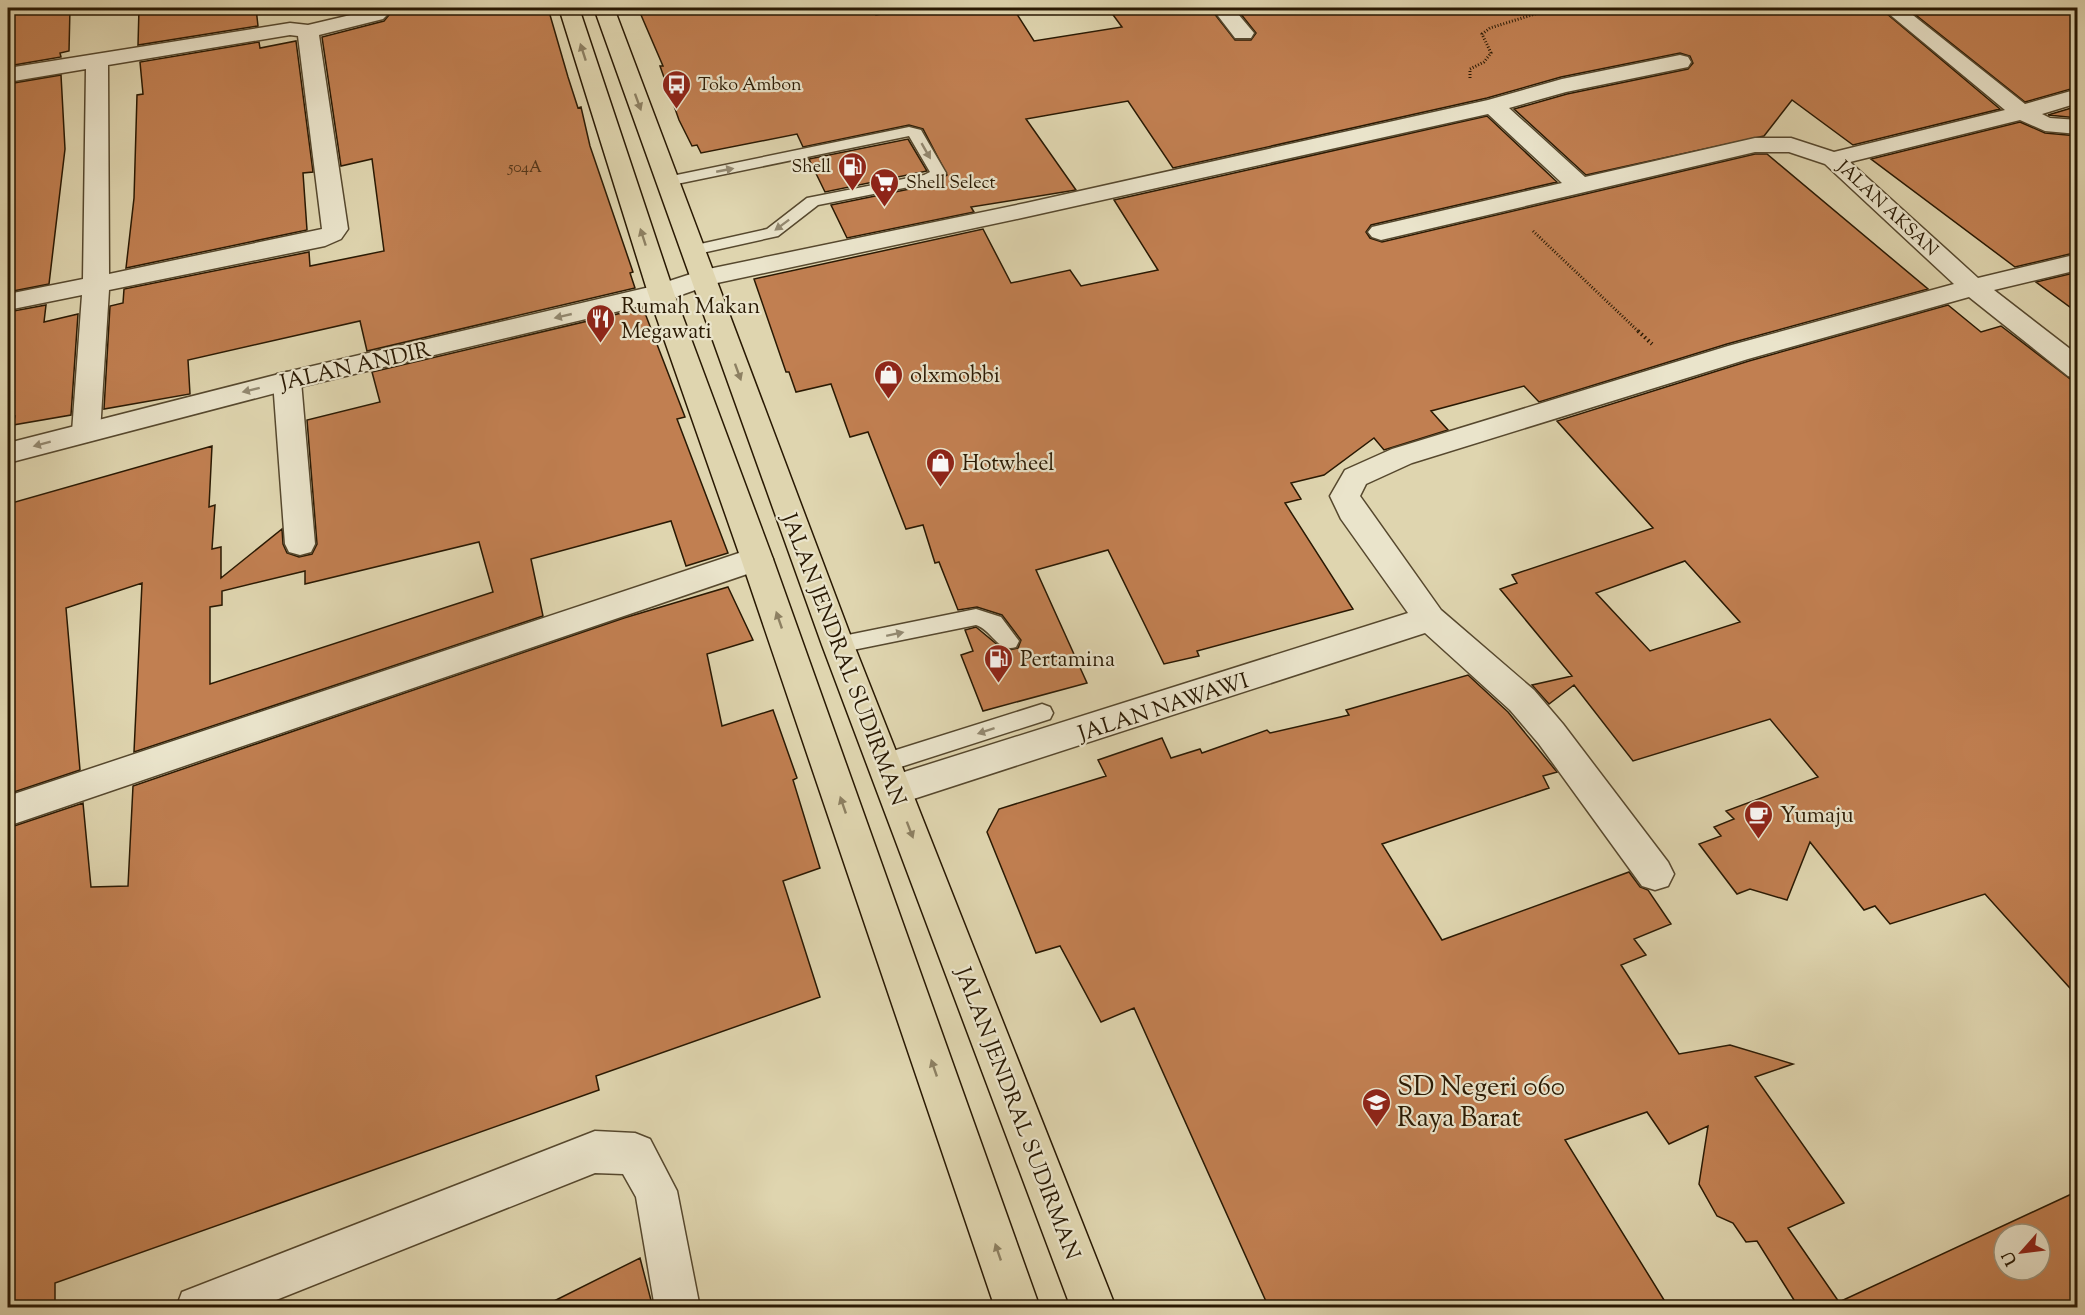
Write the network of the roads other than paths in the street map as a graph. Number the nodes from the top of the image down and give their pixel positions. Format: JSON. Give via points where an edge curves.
{"nodes":[{"id":1,"x":569,"y":8,"type":"edge"},
{"id":2,"x":604,"y":8,"type":"edge"},
{"id":3,"x":1222,"y":8,"type":"edge"},
{"id":4,"x":1892,"y":8,"type":"edge"},
{"id":5,"x":376,"y":15,"type":"dead end"},
{"id":6,"x":308,"y":31,"type":"junction"},
{"id":7,"x":1243,"y":33,"type":"dead end"},
{"id":8,"x":97,"y":61,"type":"junction"},
{"id":9,"x":1680,"y":62,"type":"dead end"},
{"id":10,"x":8,"y":75,"type":"edge"},
{"id":11,"x":2078,"y":96,"type":"edge"},
{"id":12,"x":1493,"y":106,"type":"junction"},
{"id":13,"x":2021,"y":112,"type":"junction"},
{"id":14,"x":2078,"y":127,"type":"edge"},
{"id":15,"x":1833,"y":159,"type":"junction"},
{"id":16,"x":667,"y":181,"type":"junction"},
{"id":17,"x":1579,"y":185,"type":"junction"},
{"id":18,"x":1381,"y":232,"type":"dead end"},
{"id":19,"x":2078,"y":262,"type":"edge"},
{"id":20,"x":698,"y":264,"type":"junction"},
{"id":21,"x":96,"y":284,"type":"junction"},
{"id":22,"x":1972,"y":286,"type":"junction"},
{"id":23,"x":661,"y":293,"type":"junction"},
{"id":24,"x":8,"y":302,"type":"edge"},
{"id":25,"x":2078,"y":370,"type":"edge"},
{"id":26,"x":287,"y":381,"type":"junction"},
{"id":27,"x":86,"y":432,"type":"junction"},
{"id":28,"x":8,"y":453,"type":"edge"},
{"id":29,"x":300,"y":544,"type":"dead end"},
{"id":30,"x":757,"y":559,"type":"junction"},
{"id":31,"x":1430,"y":620,"type":"junction"},
{"id":32,"x":1010,"y":641,"type":"dead end"},
{"id":33,"x":838,"y":645,"type":"junction"},
{"id":34,"x":890,"y":777,"type":"junction"},
{"id":35,"x":8,"y":811,"type":"edge"},
{"id":36,"x":1655,"y":874,"type":"dead end"},
{"id":37,"x":198,"y":1308,"type":"edge"},
{"id":38,"x":678,"y":1308,"type":"edge"},
{"id":39,"x":1018,"y":1308,"type":"edge"},
{"id":40,"x":1094,"y":1308,"type":"edge"}],
"edges":[{"from":23,"to":1,"type":"main road","name":"JALAN JENDRAL SUDIRMAN","one_way":true},
{"from":2,"to":16,"type":"main road","name":"JALAN JENDRAL SUDIRMAN","one_way":true},
{"from":3,"to":7,"type":"street"},
{"from":4,"to":13,"type":"street"},
{"from":5,"to":6,"type":"street"},
{"from":6,"to":8,"type":"street","via":[[290,29]]},
{"from":6,"to":21,"type":"street","via":[[332,234]]},
{"from":8,"to":10,"type":"street"},
{"from":8,"to":21,"type":"street"},
{"from":9,"to":12,"type":"street","name":"JALAN ANDIR","via":[[1562,86]]},
{"from":11,"to":13,"type":"street","name":"JALAN AKSAN"},
{"from":12,"to":17,"type":"street"},
{"from":12,"to":20,"type":"street","name":"JALAN ANDIR","via":[[1026,210]]},
{"from":13,"to":14,"type":"street","via":[[2046,124]]},
{"from":13,"to":15,"type":"street","name":"JALAN AKSAN"},
{"from":15,"to":17,"type":"street","via":[[1791,145],[1755,145]]},
{"from":15,"to":22,"type":"street","name":"JALAN AKSAN"},
{"from":16,"to":20,"type":"main road","name":"JALAN JENDRAL SUDIRMAN"},
{"from":16,"to":20,"type":"lane","one_way":true,"via":[[857,148],[912,131],[938,173],[929,179],[873,182],[810,195],[771,233]]},
{"from":17,"to":18,"type":"street"},
{"from":19,"to":22,"type":"street"},
{"from":20,"to":23,"type":"street","name":"JALAN ANDIR"},
{"from":20,"to":33,"type":"main road","name":"JALAN JENDRAL SUDIRMAN","one_way":true},
{"from":21,"to":24,"type":"street"},
{"from":21,"to":27,"type":"street"},
{"from":22,"to":25,"type":"street","name":"JALAN AKSAN"},
{"from":22,"to":31,"type":"street","via":[[1401,456],[1355,477],[1345,496],[1352,511]]},
{"from":23,"to":26,"type":"street","name":"JALAN ANDIR","one_way":true},
{"from":23,"to":30,"type":"main road","name":"JALAN JENDRAL SUDIRMAN"},
{"from":26,"to":27,"type":"street","name":"JALAN ANDIR","one_way":true},
{"from":26,"to":29,"type":"street"},
{"from":27,"to":28,"type":"street","name":"JALAN ANDIR","one_way":true},
{"from":30,"to":35,"type":"street"},
{"from":39,"to":30,"type":"main road","name":"JALAN JENDRAL SUDIRMAN","one_way":true},
{"from":31,"to":34,"type":"street","name":"JALAN NAWAWI","via":[[1043,717]]},
{"from":31,"to":36,"type":"street","via":[[1522,700]]},
{"from":33,"to":32,"type":"lane","one_way":true,"via":[[976,617],[994,623]]},
{"from":33,"to":34,"type":"main road","name":"JALAN JENDRAL SUDIRMAN"},
{"from":34,"to":40,"type":"main road","name":"JALAN JENDRAL SUDIRMAN","one_way":true},
{"from":37,"to":38,"type":"street","via":[[595,1152],[635,1154],[656,1191]]}]}
